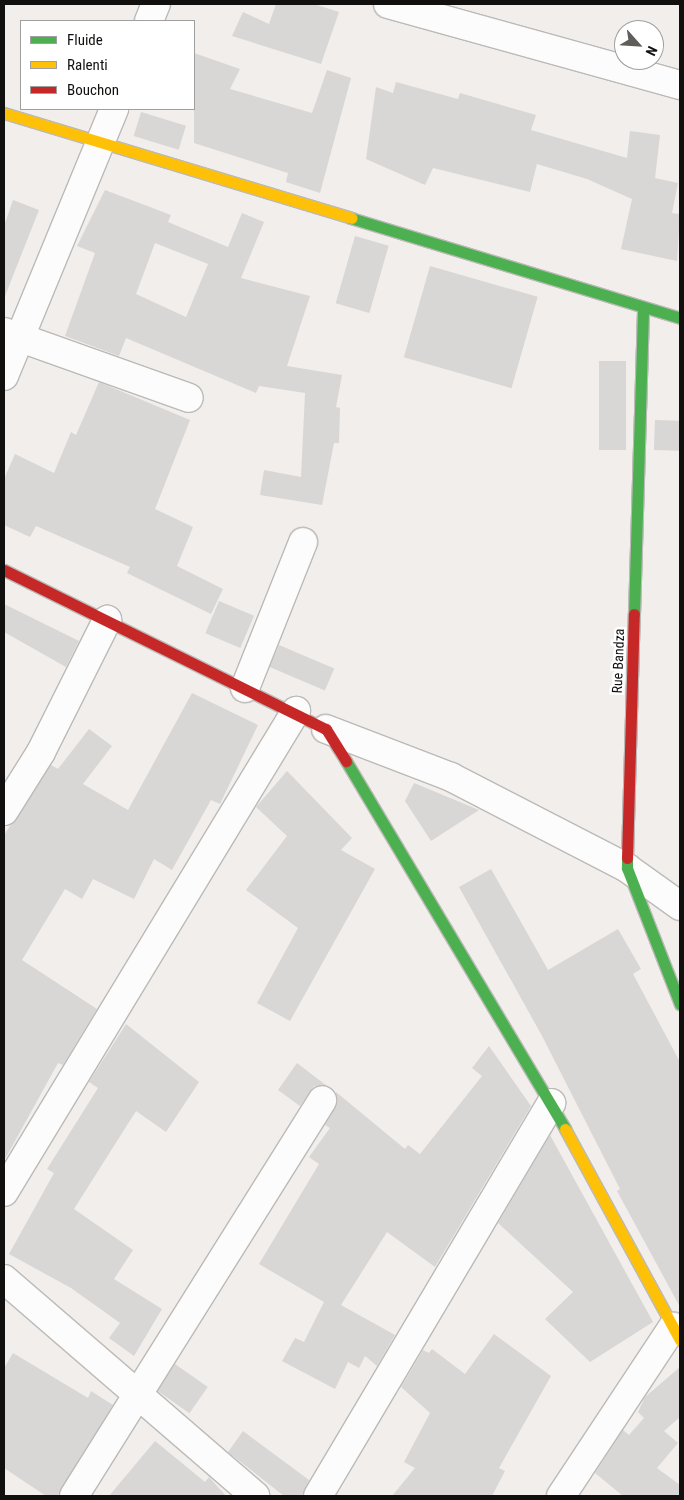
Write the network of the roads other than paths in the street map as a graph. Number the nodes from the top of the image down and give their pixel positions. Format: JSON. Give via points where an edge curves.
{"nodes":[{"id":1,"x":156,"y":4,"type":"edge"},
{"id":2,"x":388,"y":4,"type":"edge"},
{"id":3,"x":149,"y":20,"type":"edge"},
{"id":4,"x":680,"y":85,"type":"edge"},
{"id":5,"x":114,"y":110,"type":"edge"},
{"id":6,"x":4,"y":114,"type":"edge"},
{"id":7,"x":100,"y":144,"type":"junction"},
{"id":8,"x":643,"y":309,"type":"junction"},
{"id":9,"x":680,"y":318,"type":"edge"},
{"id":10,"x":11,"y":334,"type":"edge"},
{"id":11,"x":4,"y":376,"type":"edge"},
{"id":12,"x":189,"y":398,"type":"dead end"},
{"id":13,"x":303,"y":542,"type":"dead end"},
{"id":14,"x":4,"y":570,"type":"edge"},
{"id":15,"x":107,"y":620,"type":"junction"},
{"id":16,"x":245,"y":688,"type":"junction"},
{"id":17,"x":296,"y":711,"type":"junction"},
{"id":18,"x":326,"y":729,"type":"junction"},
{"id":19,"x":4,"y":811,"type":"edge"},
{"id":20,"x":627,"y":868,"type":"junction"},
{"id":21,"x":680,"y":906,"type":"edge"},
{"id":22,"x":680,"y":1004,"type":"edge"},
{"id":23,"x":322,"y":1100,"type":"dead end"},
{"id":24,"x":551,"y":1103,"type":"junction"},
{"id":25,"x":4,"y":1192,"type":"edge"},
{"id":26,"x":4,"y":1279,"type":"edge"},
{"id":27,"x":677,"y":1333,"type":"edge"},
{"id":28,"x":134,"y":1394,"type":"junction"},
{"id":29,"x":74,"y":1496,"type":"edge"},
{"id":30,"x":255,"y":1496,"type":"edge"},
{"id":31,"x":318,"y":1496,"type":"edge"},
{"id":32,"x":561,"y":1496,"type":"edge"}],
"edges":[{"from":1,"to":3,"type":"street"},
{"from":2,"to":4,"type":"street"},
{"from":5,"to":7,"type":"street"},
{"from":6,"to":7,"type":"street"},
{"from":7,"to":8,"type":"street"},
{"from":7,"to":10,"type":"street"},
{"from":8,"to":9,"type":"street"},
{"from":8,"to":20,"type":"street","name":"Rue Bandza"},
{"from":10,"to":11,"type":"street"},
{"from":10,"to":12,"type":"street"},
{"from":13,"to":16,"type":"street"},
{"from":14,"to":15,"type":"street"},
{"from":15,"to":16,"type":"street"},
{"from":15,"to":19,"type":"street","via":[[41,752]]},
{"from":16,"to":17,"type":"street"},
{"from":17,"to":18,"type":"street"},
{"from":17,"to":25,"type":"street"},
{"from":18,"to":20,"type":"street","via":[[451,776]]},
{"from":18,"to":24,"type":"street"},
{"from":20,"to":21,"type":"street"},
{"from":20,"to":22,"type":"street","name":"Rue Bandza"},
{"from":23,"to":28,"type":"street"},
{"from":24,"to":27,"type":"street"},
{"from":24,"to":31,"type":"street"},
{"from":26,"to":28,"type":"street"},
{"from":27,"to":32,"type":"street"},
{"from":28,"to":29,"type":"street"},
{"from":28,"to":30,"type":"street"}]}
